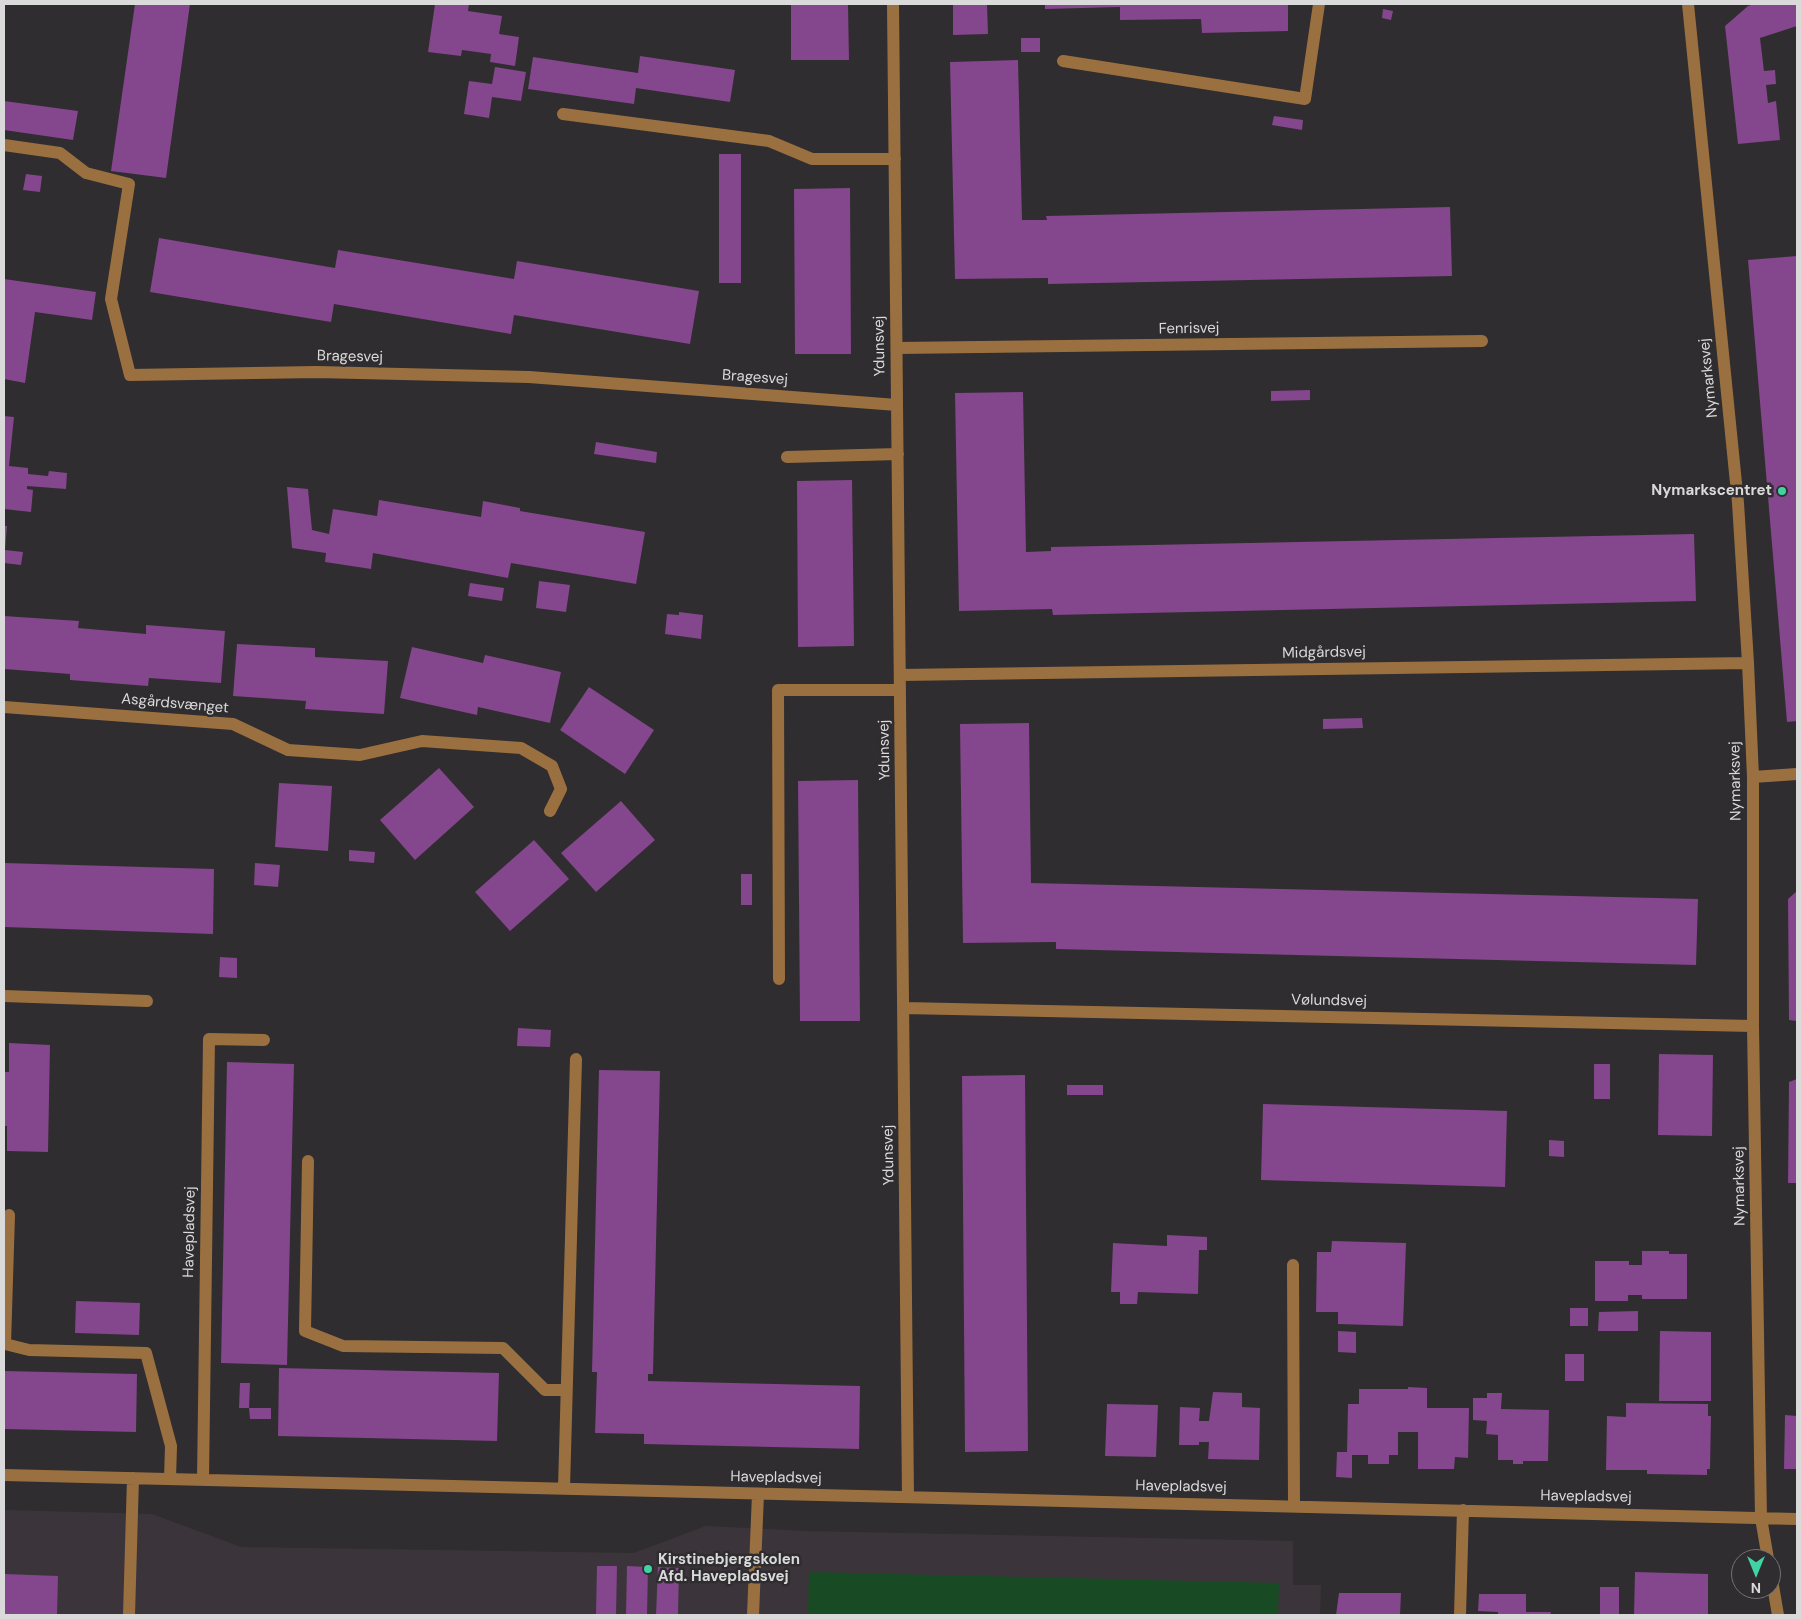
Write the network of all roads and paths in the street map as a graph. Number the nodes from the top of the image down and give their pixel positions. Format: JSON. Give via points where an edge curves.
{"nodes":[{"id":1,"x":893,"y":4,"type":"edge"},
{"id":2,"x":1319,"y":4,"type":"edge"},
{"id":3,"x":1688,"y":4,"type":"edge"},
{"id":4,"x":1063,"y":61,"type":"dead end"},
{"id":5,"x":563,"y":114,"type":"dead end"},
{"id":6,"x":4,"y":145,"type":"edge"},
{"id":7,"x":895,"y":159,"type":"junction"},
{"id":8,"x":1482,"y":341,"type":"dead end"},
{"id":9,"x":896,"y":348,"type":"junction"},
{"id":10,"x":898,"y":405,"type":"junction"},
{"id":11,"x":898,"y":454,"type":"junction"},
{"id":12,"x":787,"y":457,"type":"dead end"},
{"id":13,"x":1748,"y":663,"type":"junction"},
{"id":14,"x":900,"y":676,"type":"junction"},
{"id":15,"x":900,"y":690,"type":"junction"},
{"id":16,"x":4,"y":707,"type":"edge"},
{"id":17,"x":1797,"y":774,"type":"edge"},
{"id":18,"x":1753,"y":778,"type":"junction"},
{"id":19,"x":550,"y":811,"type":"dead end"},
{"id":20,"x":779,"y":979,"type":"dead end"},
{"id":21,"x":4,"y":996,"type":"edge"},
{"id":22,"x":147,"y":1001,"type":"dead end"},
{"id":23,"x":904,"y":1008,"type":"junction"},
{"id":24,"x":1754,"y":1026,"type":"junction"},
{"id":25,"x":264,"y":1040,"type":"dead end"},
{"id":26,"x":576,"y":1059,"type":"dead end"},
{"id":27,"x":308,"y":1161,"type":"dead end"},
{"id":28,"x":9,"y":1215,"type":"dead end"},
{"id":29,"x":1293,"y":1265,"type":"dead end"},
{"id":30,"x":566,"y":1390,"type":"junction"},
{"id":31,"x":4,"y":1475,"type":"edge"},
{"id":32,"x":133,"y":1478,"type":"junction"},
{"id":33,"x":170,"y":1479,"type":"junction"},
{"id":34,"x":203,"y":1480,"type":"junction"},
{"id":35,"x":564,"y":1488,"type":"junction"},
{"id":36,"x":758,"y":1494,"type":"junction"},
{"id":37,"x":908,"y":1497,"type":"junction"},
{"id":38,"x":1294,"y":1506,"type":"junction"},
{"id":39,"x":1463,"y":1510,"type":"junction"},
{"id":40,"x":1761,"y":1518,"type":"junction"},
{"id":41,"x":1797,"y":1519,"type":"edge"},
{"id":42,"x":1766,"y":1549,"type":"edge"},
{"id":43,"x":1775,"y":1599,"type":"edge"},
{"id":44,"x":129,"y":1615,"type":"edge"},
{"id":45,"x":753,"y":1615,"type":"edge"},
{"id":46,"x":1460,"y":1615,"type":"edge"},
{"id":47,"x":1778,"y":1615,"type":"edge"}],
"edges":[{"from":1,"to":7,"type":"street","name":"Ydunsvej"},
{"from":2,"to":4,"type":"street","via":[[1305,99]]},
{"from":3,"to":13,"type":"street","name":"Nymarksvej","via":[[1738,503]]},
{"from":5,"to":7,"type":"street","via":[[768,141],[812,160]]},
{"from":6,"to":10,"type":"street","name":"Bragesvej","via":[[60,153],[86,173],[129,184],[111,299],[130,375],[317,372],[530,378]]},
{"from":7,"to":9,"type":"street","name":"Ydunsvej"},
{"from":8,"to":9,"type":"street","name":"Fenrisvej"},
{"from":9,"to":10,"type":"street","name":"Ydunsvej"},
{"from":10,"to":11,"type":"street","name":"Ydunsvej"},
{"from":11,"to":12,"type":"street"},
{"from":11,"to":14,"type":"street","name":"Ydunsvej"},
{"from":13,"to":14,"type":"street","name":"Midgårdsvej"},
{"from":13,"to":18,"type":"street","name":"Nymarksvej"},
{"from":14,"to":15,"type":"street","name":"Ydunsvej"},
{"from":15,"to":20,"type":"street","via":[[778,690]]},
{"from":15,"to":23,"type":"street","name":"Ydunsvej"},
{"from":16,"to":19,"type":"street","name":"Asgårdsvænget","via":[[233,724],[288,750],[360,755],[422,741],[521,748],[552,766],[561,789]]},
{"from":17,"to":18,"type":"street"},
{"from":18,"to":24,"type":"street","name":"Nymarksvej"},
{"from":21,"to":22,"type":"street"},
{"from":23,"to":24,"type":"street","name":"Vølundsvej"},
{"from":23,"to":37,"type":"street","name":"Ydunsvej"},
{"from":24,"to":40,"type":"street","name":"Nymarksvej"},
{"from":25,"to":34,"type":"street","name":"Havepladsvej","via":[[209,1040]]},
{"from":26,"to":30,"type":"street"},
{"from":27,"to":30,"type":"street","via":[[305,1331],[343,1346],[503,1348],[545,1390]]},
{"from":28,"to":33,"type":"street","via":[[5,1344],[29,1350],[146,1353],[171,1446]]},
{"from":29,"to":38,"type":"street"},
{"from":30,"to":35,"type":"street"},
{"from":31,"to":32,"type":"street","name":"Havepladsvej"},
{"from":32,"to":33,"type":"street","name":"Havepladsvej"},
{"from":32,"to":44,"type":"street"},
{"from":33,"to":34,"type":"street","name":"Havepladsvej"},
{"from":34,"to":35,"type":"street","name":"Havepladsvej"},
{"from":35,"to":36,"type":"street","name":"Havepladsvej"},
{"from":36,"to":37,"type":"street","name":"Havepladsvej"},
{"from":36,"to":45,"type":"street"},
{"from":37,"to":38,"type":"street","name":"Havepladsvej"},
{"from":38,"to":39,"type":"street","name":"Havepladsvej"},
{"from":39,"to":40,"type":"street","name":"Havepladsvej"},
{"from":39,"to":46,"type":"street"},
{"from":40,"to":41,"type":"street","name":"Havepladsvej"},
{"from":40,"to":42,"type":"street","name":"Nymarksvej"},
{"from":43,"to":47,"type":"street"}]}
